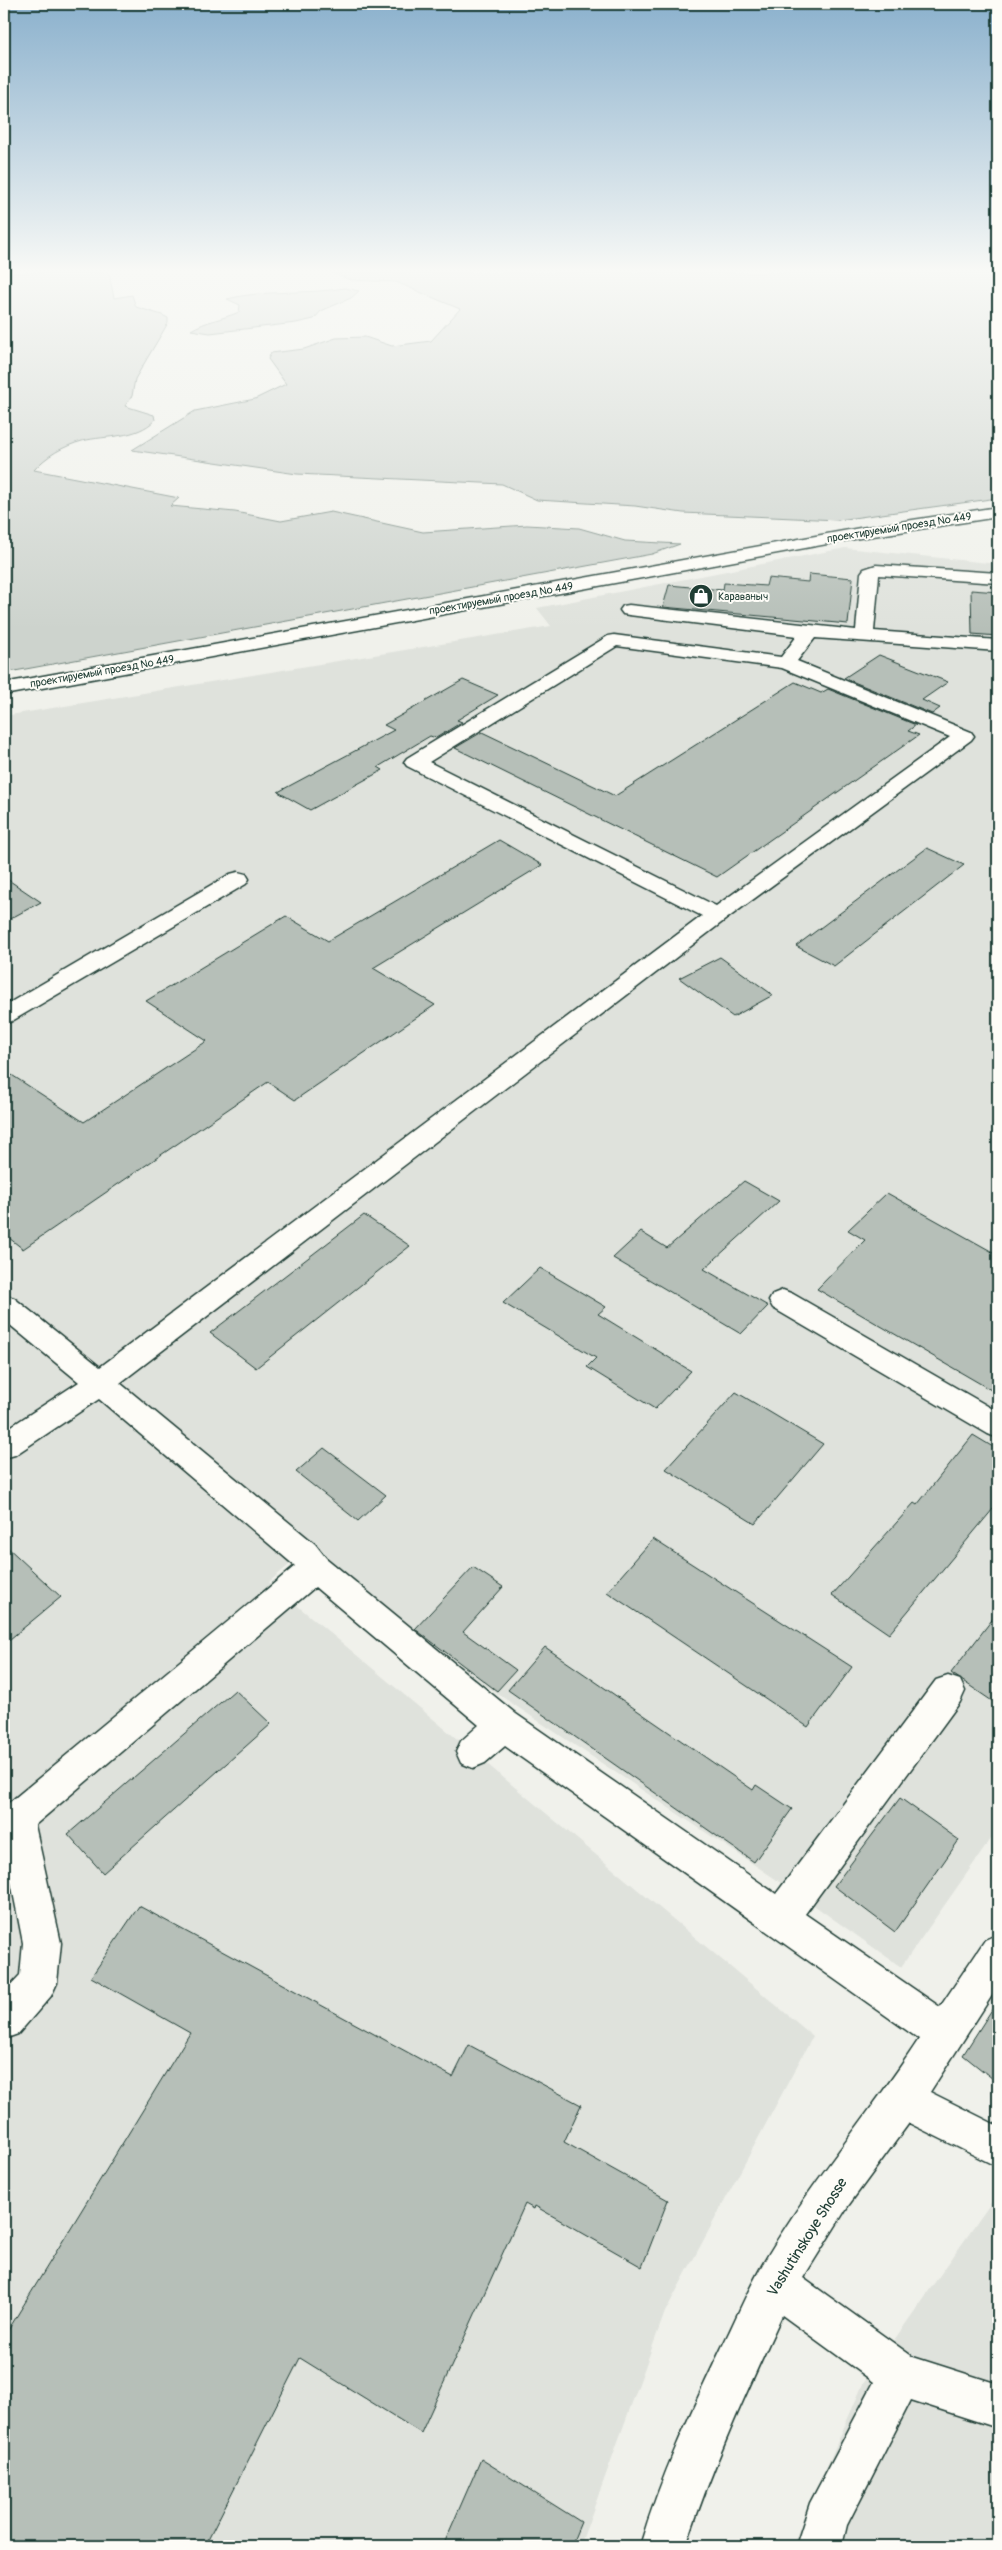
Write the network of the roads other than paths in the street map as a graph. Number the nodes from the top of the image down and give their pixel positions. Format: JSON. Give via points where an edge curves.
{"nodes":[{"id":1,"x":998,"y":512,"type":"edge"},
{"id":2,"x":998,"y":578,"type":"edge"},
{"id":3,"x":629,"y":610,"type":"dead end"},
{"id":4,"x":810,"y":632,"type":"junction"},
{"id":5,"x":865,"y":636,"type":"junction"},
{"id":6,"x":998,"y":646,"type":"edge"},
{"id":7,"x":786,"y":663,"type":"junction"},
{"id":8,"x":4,"y":689,"type":"edge"},
{"id":9,"x":238,"y":879,"type":"dead end"},
{"id":10,"x":717,"y":915,"type":"junction"},
{"id":11,"x":4,"y":1016,"type":"edge"},
{"id":12,"x":783,"y":1301,"type":"dead end"},
{"id":13,"x":4,"y":1305,"type":"edge"},
{"id":14,"x":100,"y":1383,"type":"junction"},
{"id":15,"x":998,"y":1426,"type":"edge"},
{"id":16,"x":4,"y":1446,"type":"edge"},
{"id":17,"x":315,"y":1568,"type":"junction"},
{"id":18,"x":948,"y":1691,"type":"dead end"},
{"id":19,"x":504,"y":1725,"type":"junction"},
{"id":20,"x":473,"y":1752,"type":"dead end"},
{"id":21,"x":781,"y":1917,"type":"junction"},
{"id":22,"x":998,"y":1953,"type":"edge"},
{"id":23,"x":4,"y":2020,"type":"edge"},
{"id":24,"x":944,"y":2033,"type":"junction"},
{"id":25,"x":903,"y":2099,"type":"junction"},
{"id":26,"x":998,"y":2147,"type":"edge"},
{"id":27,"x":775,"y":2284,"type":"junction"},
{"id":28,"x":901,"y":2375,"type":"junction"},
{"id":29,"x":998,"y":2406,"type":"edge"},
{"id":30,"x":663,"y":2546,"type":"edge"},
{"id":31,"x":819,"y":2546,"type":"edge"}],
"edges":[{"from":1,"to":8,"type":"street","name":"проектируемый проезд № 449","via":[[860,533]]},
{"from":2,"to":5,"type":"street","via":[[876,570],[870,573]]},
{"from":3,"to":4,"type":"street"},
{"from":4,"to":5,"type":"street"},
{"from":4,"to":7,"type":"street"},
{"from":5,"to":6,"type":"street"},
{"from":7,"to":10,"type":"street","via":[[964,736]]},
{"from":7,"to":10,"type":"street","via":[[614,640],[414,762]]},
{"from":9,"to":11,"type":"street"},
{"from":10,"to":14,"type":"street"},
{"from":12,"to":15,"type":"street"},
{"from":13,"to":14,"type":"street"},
{"from":14,"to":16,"type":"street"},
{"from":14,"to":17,"type":"street","via":[[304,1552]]},
{"from":17,"to":19,"type":"street"},
{"from":17,"to":23,"type":"street","via":[[16,1819],[42,1943],[38,1983]]},
{"from":18,"to":21,"type":"street"},
{"from":19,"to":20,"type":"street"},
{"from":19,"to":21,"type":"street"},
{"from":21,"to":24,"type":"street"},
{"from":22,"to":24,"type":"street","name":"Vashutinskoye Shosse"},
{"from":24,"to":25,"type":"street","name":"Vashutinskoye Shosse"},
{"from":25,"to":26,"type":"street"},
{"from":25,"to":27,"type":"street","name":"Vashutinskoye Shosse","via":[[834,2192]]},
{"from":27,"to":28,"type":"street"},
{"from":27,"to":30,"type":"street","name":"Vashutinskoye Shosse","via":[[711,2418],[682,2488]]},
{"from":28,"to":29,"type":"street"},
{"from":28,"to":31,"type":"street","via":[[826,2519]]}]}
